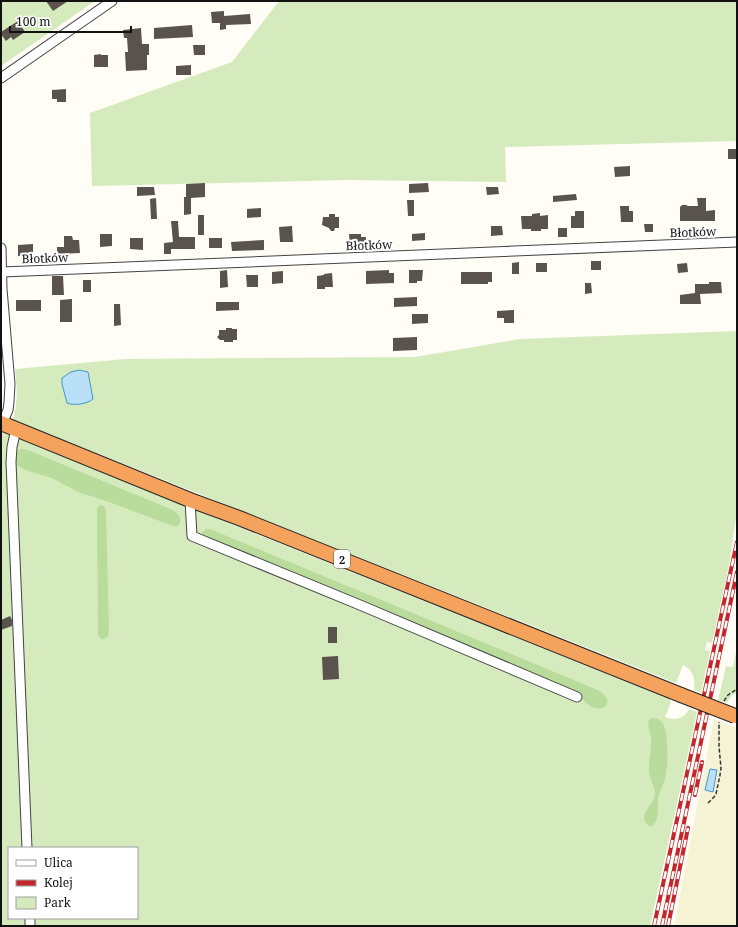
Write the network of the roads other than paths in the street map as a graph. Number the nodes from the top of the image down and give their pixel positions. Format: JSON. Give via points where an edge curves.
{"nodes":[{"id":1,"x":112,"y":1,"type":"edge"},
{"id":2,"x":1,"y":78,"type":"edge"},
{"id":3,"x":737,"y":242,"type":"edge"},
{"id":4,"x":1,"y":248,"type":"edge"},
{"id":5,"x":2,"y":272,"type":"junction"},
{"id":6,"x":2,"y":423,"type":"edge"},
{"id":7,"x":16,"y":429,"type":"junction"},
{"id":8,"x":190,"y":500,"type":"junction"},
{"id":9,"x":577,"y":696,"type":"dead end"},
{"id":10,"x":736,"y":717,"type":"edge"},
{"id":11,"x":27,"y":847,"type":"edge"}],
"edges":[{"from":1,"to":2,"type":"street"},
{"from":3,"to":5,"type":"street","name":"Błotków"},
{"from":4,"to":5,"type":"street"},
{"from":5,"to":6,"type":"street","via":[[10,384],[9,402]]},
{"from":6,"to":7,"type":"highway","number":"2"},
{"from":7,"to":8,"type":"highway","number":"2"},
{"from":7,"to":11,"type":"street","via":[[10,462]]},
{"from":8,"to":9,"type":"street","via":[[192,536]]},
{"from":8,"to":10,"type":"highway","number":"2","bridge":true}]}
